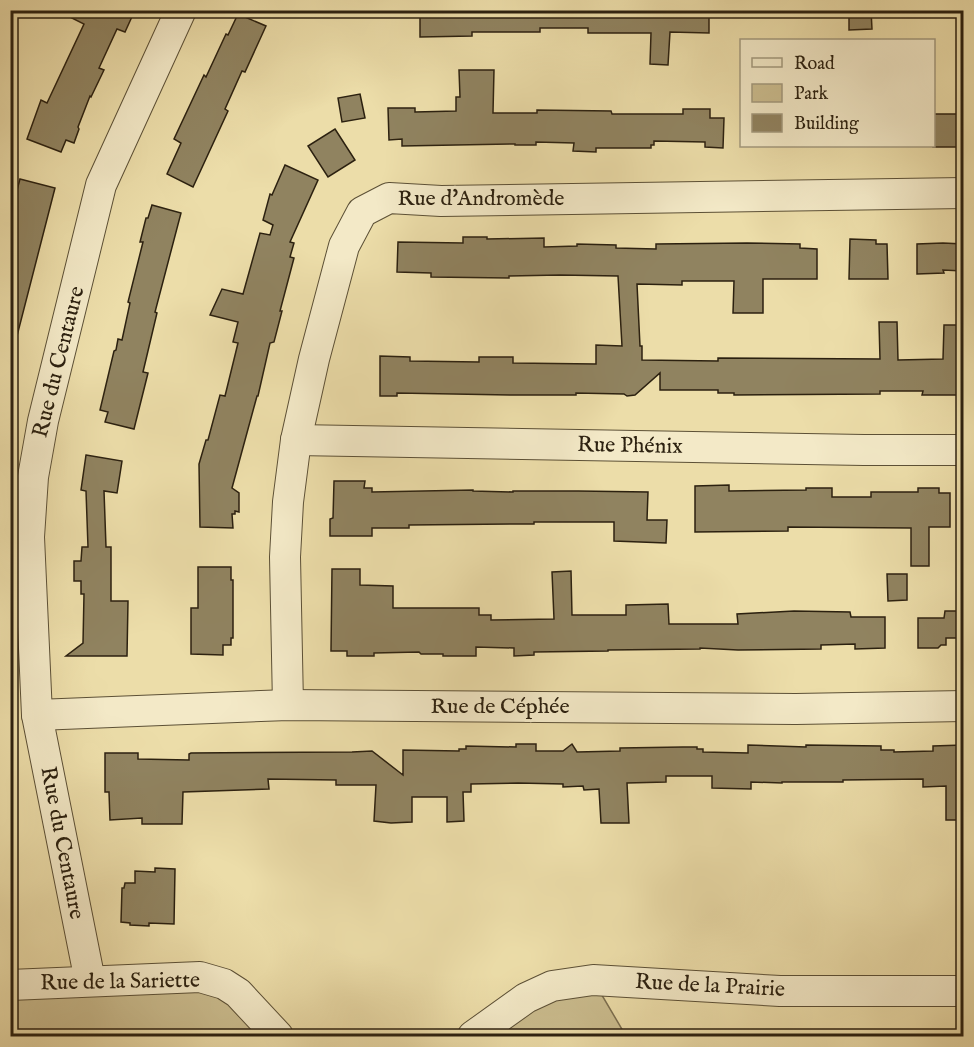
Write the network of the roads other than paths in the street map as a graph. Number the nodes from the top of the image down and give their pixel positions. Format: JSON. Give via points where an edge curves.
{"nodes":[{"id":1,"x":181,"y":10,"type":"edge"},
{"id":2,"x":963,"y":193,"type":"edge"},
{"id":3,"x":296,"y":440,"type":"junction"},
{"id":4,"x":963,"y":450,"type":"edge"},
{"id":5,"x":288,"y":705,"type":"junction"},
{"id":6,"x":963,"y":705,"type":"edge"},
{"id":7,"x":37,"y":715,"type":"junction"},
{"id":8,"x":90,"y":981,"type":"junction"},
{"id":9,"x":10,"y":985,"type":"edge"},
{"id":10,"x":963,"y":991,"type":"edge"},
{"id":11,"x":278,"y":1036,"type":"edge"},
{"id":12,"x":473,"y":1036,"type":"edge"}],
"edges":[{"from":1,"to":7,"type":"street","name":"Rue du Centaure","via":[[101,185],[43,421],[33,477],[29,537]]},
{"from":2,"to":3,"type":"street","name":"Rue d'Andromède","via":[[441,201],[389,198],[362,212],[344,246]]},
{"from":3,"to":4,"type":"street","name":"Rue Phénix"},
{"from":3,"to":5,"type":"street","name":"Rue d'Andromède","via":[[285,557]]},
{"from":5,"to":6,"type":"street","name":"Rue de Céphée","via":[[796,709]]},
{"from":5,"to":7,"type":"street","name":"Rue de Céphée"},
{"from":7,"to":8,"type":"street","name":"Rue du Centaure"},
{"from":8,"to":9,"type":"street","name":"Rue de la Sariette"},
{"from":8,"to":11,"type":"street","name":"Rue de la Sariette","via":[[200,977],[224,984],[238,993]]},
{"from":10,"to":12,"type":"street","name":"Rue de la Prairie","via":[[780,991],[594,980],[552,986],[526,998]]}]}
